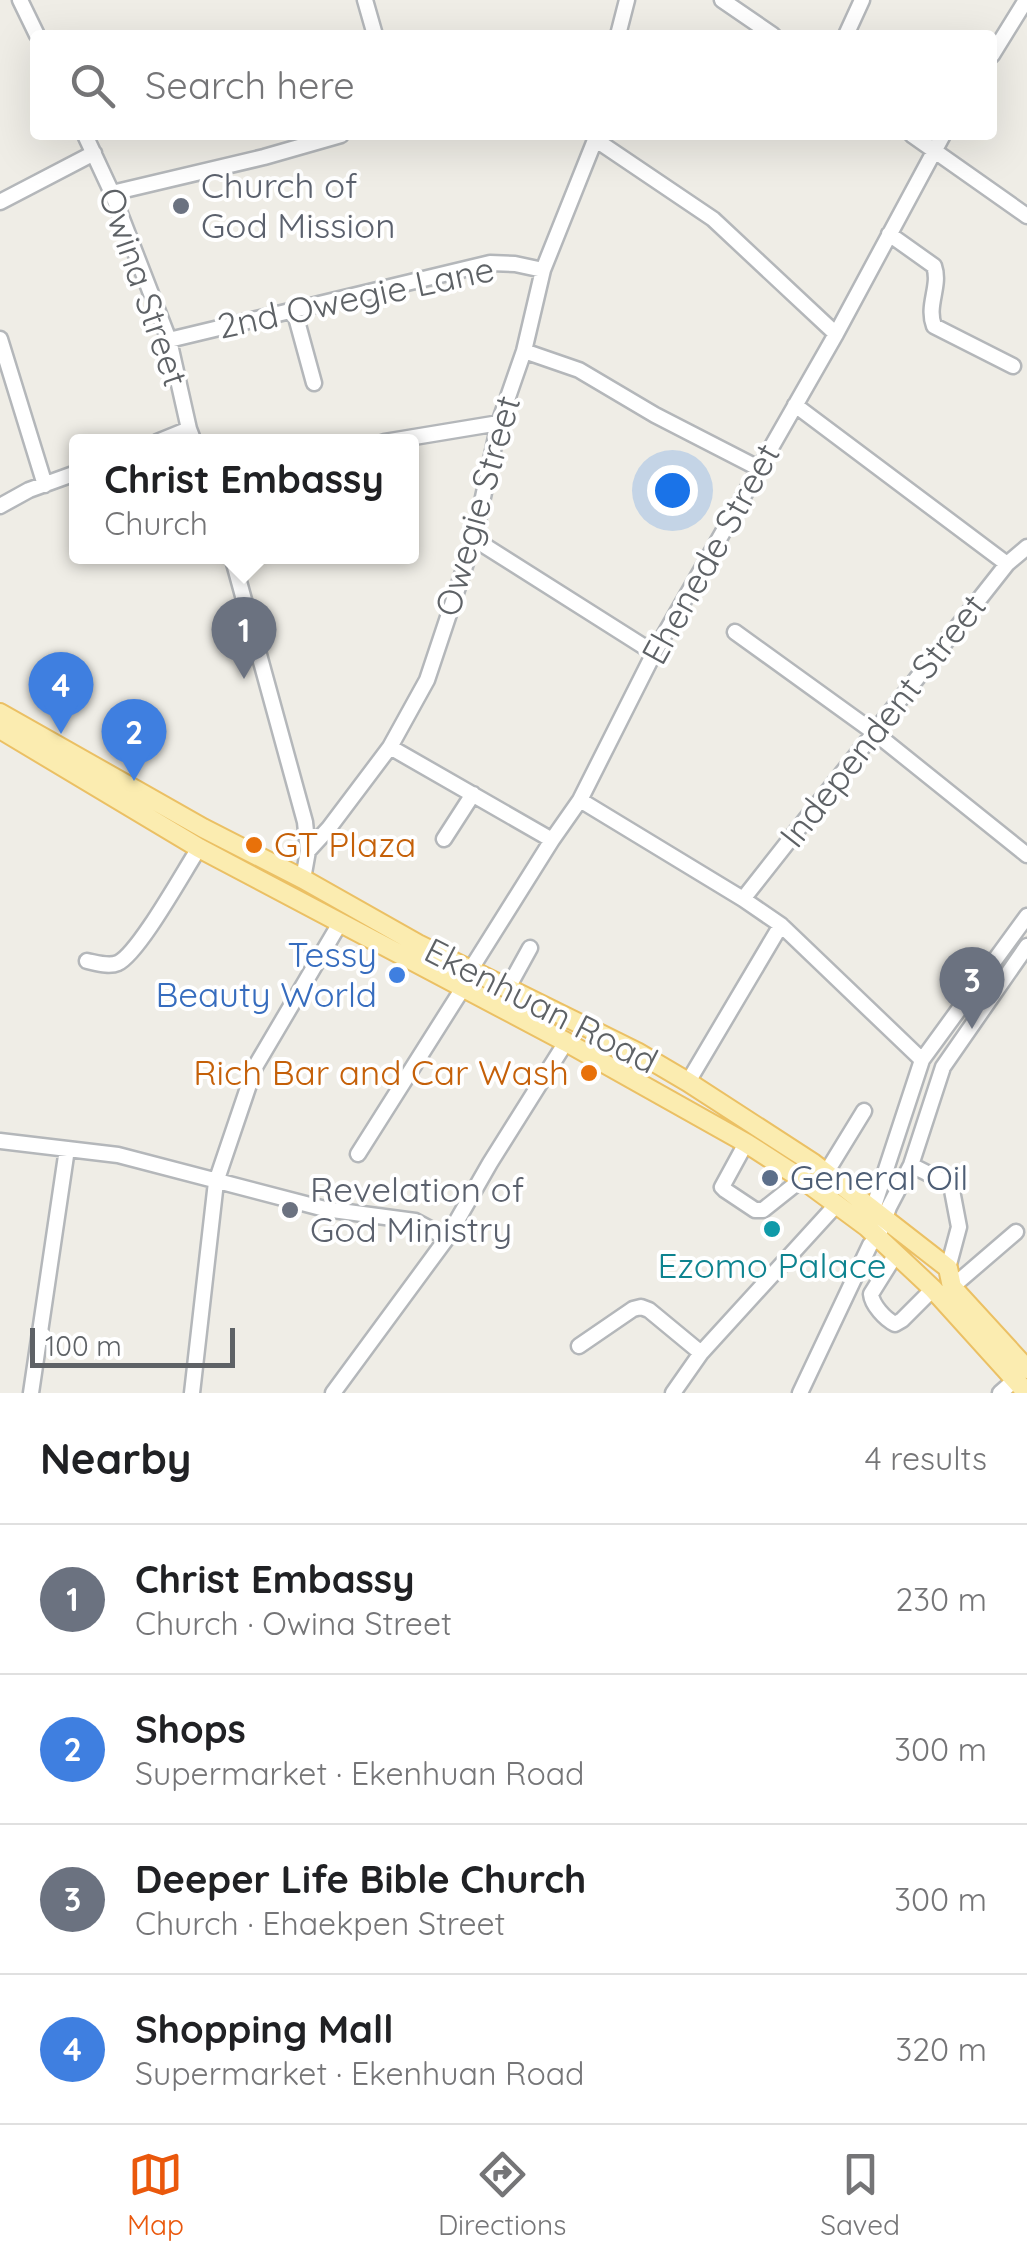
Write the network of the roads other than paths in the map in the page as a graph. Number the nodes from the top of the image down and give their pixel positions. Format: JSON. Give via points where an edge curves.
{"nodes":[{"id":1,"x":20,"y":0,"type":"edge"},
{"id":2,"x":365,"y":0,"type":"edge"},
{"id":3,"x":627,"y":0,"type":"edge"},
{"id":4,"x":722,"y":0,"type":"edge"},
{"id":5,"x":862,"y":0,"type":"edge"},
{"id":6,"x":1026,"y":0,"type":"edge"},
{"id":7,"x":35,"y":30,"type":"edge"},
{"id":8,"x":374,"y":30,"type":"edge"},
{"id":9,"x":619,"y":30,"type":"edge"},
{"id":10,"x":766,"y":30,"type":"edge"},
{"id":11,"x":848,"y":30,"type":"edge"},
{"id":12,"x":997,"y":47,"type":"edge"},
{"id":13,"x":87,"y":140,"type":"edge"},
{"id":14,"x":324,"y":140,"type":"edge"},
{"id":15,"x":596,"y":140,"type":"edge"},
{"id":16,"x":600,"y":140,"type":"edge"},
{"id":17,"x":919,"y":140,"type":"edge"},
{"id":18,"x":941,"y":140,"type":"edge"},
{"id":19,"x":935,"y":152,"type":"junction"},
{"id":20,"x":94,"y":154,"type":"junction"},
{"id":21,"x":112,"y":192,"type":"junction"},
{"id":22,"x":0,"y":202,"type":"edge"},
{"id":23,"x":1027,"y":216,"type":"edge"},
{"id":24,"x":890,"y":234,"type":"junction"},
{"id":25,"x":543,"y":270,"type":"junction"},
{"id":26,"x":294,"y":310,"type":"junction"},
{"id":27,"x":836,"y":334,"type":"junction"},
{"id":28,"x":0,"y":339,"type":"edge"},
{"id":29,"x":169,"y":340,"type":"junction"},
{"id":30,"x":524,"y":350,"type":"junction"},
{"id":31,"x":1013,"y":366,"type":"dead end"},
{"id":32,"x":314,"y":383,"type":"dead end"},
{"id":33,"x":795,"y":404,"type":"junction"},
{"id":34,"x":499,"y":423,"type":"junction"},
{"id":35,"x":191,"y":434,"type":"edge"},
{"id":36,"x":419,"y":436,"type":"edge"},
{"id":37,"x":760,"y":469,"type":"junction"},
{"id":38,"x":69,"y":476,"type":"edge"},
{"id":39,"x":45,"y":485,"type":"junction"},
{"id":40,"x":0,"y":506,"type":"edge"},
{"id":41,"x":474,"y":539,"type":"junction"},
{"id":42,"x":1027,"y":546,"type":"edge"},
{"id":43,"x":234,"y":564,"type":"edge"},
{"id":44,"x":1006,"y":564,"type":"junction"},
{"id":45,"x":735,"y":632,"type":"dead end"},
{"id":46,"x":654,"y":653,"type":"junction"},
{"id":47,"x":0,"y":712,"type":"edge"},
{"id":48,"x":0,"y":729,"type":"edge"},
{"id":49,"x":875,"y":733,"type":"junction"},
{"id":50,"x":390,"y":747,"type":"junction"},
{"id":51,"x":473,"y":794,"type":"junction"},
{"id":52,"x":580,"y":800,"type":"junction"},
{"id":53,"x":444,"y":840,"type":"dead end"},
{"id":54,"x":552,"y":840,"type":"junction"},
{"id":55,"x":199,"y":848,"type":"junction"},
{"id":56,"x":308,"y":851,"type":"junction"},
{"id":57,"x":1027,"y":855,"type":"edge"},
{"id":58,"x":303,"y":878,"type":"junction"},
{"id":59,"x":743,"y":899,"type":"junction"},
{"id":60,"x":1027,"y":916,"type":"edge"},
{"id":61,"x":340,"y":923,"type":"junction"},
{"id":62,"x":781,"y":925,"type":"junction"},
{"id":63,"x":1027,"y":946,"type":"edge"},
{"id":64,"x":530,"y":948,"type":"dead end"},
{"id":65,"x":87,"y":961,"type":"dead end"},
{"id":66,"x":471,"y":969,"type":"junction"},
{"id":67,"x":463,"y":988,"type":"junction"},
{"id":68,"x":508,"y":988,"type":"junction"},
{"id":69,"x":566,"y":1042,"type":"junction"},
{"id":70,"x":922,"y":1060,"type":"junction"},
{"id":71,"x":688,"y":1082,"type":"junction"},
{"id":72,"x":864,"y":1111,"type":"dead end"},
{"id":73,"x":0,"y":1141,"type":"edge"},
{"id":74,"x":746,"y":1143,"type":"junction"},
{"id":75,"x":67,"y":1149,"type":"junction"},
{"id":76,"x":358,"y":1154,"type":"dead end"},
{"id":77,"x":911,"y":1164,"type":"junction"},
{"id":78,"x":826,"y":1173,"type":"junction"},
{"id":79,"x":802,"y":1180,"type":"junction"},
{"id":80,"x":216,"y":1182,"type":"junction"},
{"id":81,"x":836,"y":1204,"type":"junction"},
{"id":82,"x":875,"y":1228,"type":"junction"},
{"id":83,"x":1016,"y":1232,"type":"dead end"},
{"id":84,"x":447,"y":1238,"type":"junction"},
{"id":85,"x":896,"y":1254,"type":"junction"},
{"id":86,"x":944,"y":1281,"type":"junction"},
{"id":87,"x":579,"y":1346,"type":"dead end"},
{"id":88,"x":702,"y":1353,"type":"junction"},
{"id":89,"x":1023,"y":1381,"type":"edge"},
{"id":90,"x":32,"y":1393,"type":"edge"},
{"id":91,"x":192,"y":1393,"type":"edge"},
{"id":92,"x":333,"y":1393,"type":"edge"},
{"id":93,"x":672,"y":1393,"type":"edge"},
{"id":94,"x":800,"y":1393,"type":"edge"},
{"id":95,"x":1000,"y":1393,"type":"edge"}],
"edges":[{"from":1,"to":7,"type":"street"},
{"from":2,"to":8,"type":"street"},
{"from":3,"to":9,"type":"street"},
{"from":4,"to":10,"type":"street"},
{"from":5,"to":11,"type":"street"},
{"from":6,"to":12,"type":"street"},
{"from":13,"to":20,"type":"street","name":"Owina Street"},
{"from":14,"to":21,"type":"street"},
{"from":15,"to":25,"type":"street","name":"Owegie Street"},
{"from":16,"to":27,"type":"street","via":[[712,220]]},
{"from":17,"to":19,"type":"street"},
{"from":18,"to":19,"type":"street","name":"Ehenede Street"},
{"from":19,"to":23,"type":"street"},
{"from":19,"to":24,"type":"street","name":"Ehenede Street"},
{"from":20,"to":21,"type":"street","name":"Owina Street"},
{"from":20,"to":22,"type":"street"},
{"from":21,"to":29,"type":"street","name":"Owina Street"},
{"from":24,"to":27,"type":"street","name":"Ehenede Street"},
{"from":24,"to":31,"type":"street","via":[[934,266],[934,326]]},
{"from":25,"to":26,"type":"street","name":"2nd Owegie Lane","via":[[490,263]]},
{"from":25,"to":30,"type":"street","name":"Owegie Street"},
{"from":26,"to":29,"type":"street","name":"2nd Owegie Lane"},
{"from":26,"to":32,"type":"street"},
{"from":27,"to":33,"type":"street","name":"Ehenede Street"},
{"from":28,"to":39,"type":"street"},
{"from":29,"to":35,"type":"street","name":"Owina Street"},
{"from":30,"to":34,"type":"street","name":"Owegie Street"},
{"from":30,"to":37,"type":"street","via":[[579,370]]},
{"from":33,"to":37,"type":"street","name":"Ehenede Street"},
{"from":33,"to":44,"type":"street"},
{"from":34,"to":36,"type":"street"},
{"from":34,"to":41,"type":"street","name":"Owegie Street"},
{"from":37,"to":46,"type":"street","name":"Ehenede Street"},
{"from":38,"to":39,"type":"street"},
{"from":39,"to":40,"type":"street"},
{"from":41,"to":46,"type":"street"},
{"from":41,"to":50,"type":"street","name":"Owegie Street","via":[[426,680]]},
{"from":42,"to":44,"type":"street","name":"Independent Street"},
{"from":43,"to":56,"type":"street"},
{"from":44,"to":49,"type":"street","name":"Independent Street"},
{"from":45,"to":49,"type":"street"},
{"from":46,"to":52,"type":"street","name":"Ehenede Street"},
{"from":47,"to":58,"type":"main road","name":"Ekenhuan Road"},
{"from":48,"to":55,"type":"main road","name":"Ekenhuan Road"},
{"from":49,"to":57,"type":"street"},
{"from":49,"to":59,"type":"street","name":"Independent Street"},
{"from":50,"to":51,"type":"street"},
{"from":50,"to":56,"type":"street","name":"Owegie Street"},
{"from":51,"to":53,"type":"street"},
{"from":51,"to":54,"type":"street"},
{"from":52,"to":54,"type":"street","name":"Ehenede Street"},
{"from":52,"to":59,"type":"street"},
{"from":54,"to":66,"type":"street","name":"Ehenede Street"},
{"from":55,"to":61,"type":"main road","name":"Ekenhuan Road"},
{"from":55,"to":65,"type":"street","via":[[126,957],[112,965]]},
{"from":56,"to":58,"type":"street"},
{"from":58,"to":66,"type":"main road","name":"Ekenhuan Road"},
{"from":59,"to":62,"type":"street"},
{"from":60,"to":70,"type":"street"},
{"from":61,"to":67,"type":"main road","name":"Ekenhuan Road"},
{"from":61,"to":80,"type":"street","via":[[256,1068]]},
{"from":62,"to":70,"type":"street"},
{"from":62,"to":71,"type":"street"},
{"from":63,"to":77,"type":"street","via":[[943,1068]]},
{"from":64,"to":68,"type":"street"},
{"from":66,"to":68,"type":"main road","name":"Ekenhuan Road"},
{"from":67,"to":69,"type":"main road","name":"Ekenhuan Road"},
{"from":67,"to":76,"type":"street"},
{"from":68,"to":71,"type":"main road","name":"Ekenhuan Road"},
{"from":69,"to":74,"type":"main road","name":"Ekenhuan Road"},
{"from":69,"to":84,"type":"street"},
{"from":70,"to":82,"type":"street"},
{"from":71,"to":78,"type":"main road","name":"Ekenhuan Road"},
{"from":72,"to":78,"type":"street"},
{"from":73,"to":75,"type":"street"},
{"from":74,"to":79,"type":"main road","name":"Ekenhuan Road"},
{"from":74,"to":79,"type":"street","via":[[724,1190],[763,1210]]},
{"from":75,"to":80,"type":"street","via":[[118,1155]]},
{"from":75,"to":90,"type":"street"},
{"from":77,"to":82,"type":"street"},
{"from":77,"to":86,"type":"street","via":[[951,1185],[959,1228]]},
{"from":78,"to":82,"type":"main road","name":"Ekenhuan Road"},
{"from":79,"to":81,"type":"main road","name":"Ekenhuan Road"},
{"from":80,"to":84,"type":"street","via":[[324,1209],[415,1221]]},
{"from":80,"to":91,"type":"street"},
{"from":81,"to":82,"type":"main road","name":"Ekenhuan Road"},
{"from":81,"to":88,"type":"street"},
{"from":82,"to":85,"type":"main road","name":"Ekenhuan Road"},
{"from":82,"to":86,"type":"main road","name":"Ekenhuan Road"},
{"from":82,"to":94,"type":"street"},
{"from":83,"to":86,"type":"street"},
{"from":84,"to":92,"type":"street"},
{"from":85,"to":86,"type":"main road","name":"Ekenhuan Road"},
{"from":85,"to":86,"type":"street","via":[[871,1294],[890,1322],[902,1320]]},
{"from":86,"to":89,"type":"main road","name":"Ekenhuan Road"},
{"from":87,"to":88,"type":"street","via":[[642,1307]]},
{"from":88,"to":93,"type":"street"},
{"from":89,"to":95,"type":"street"}]}
